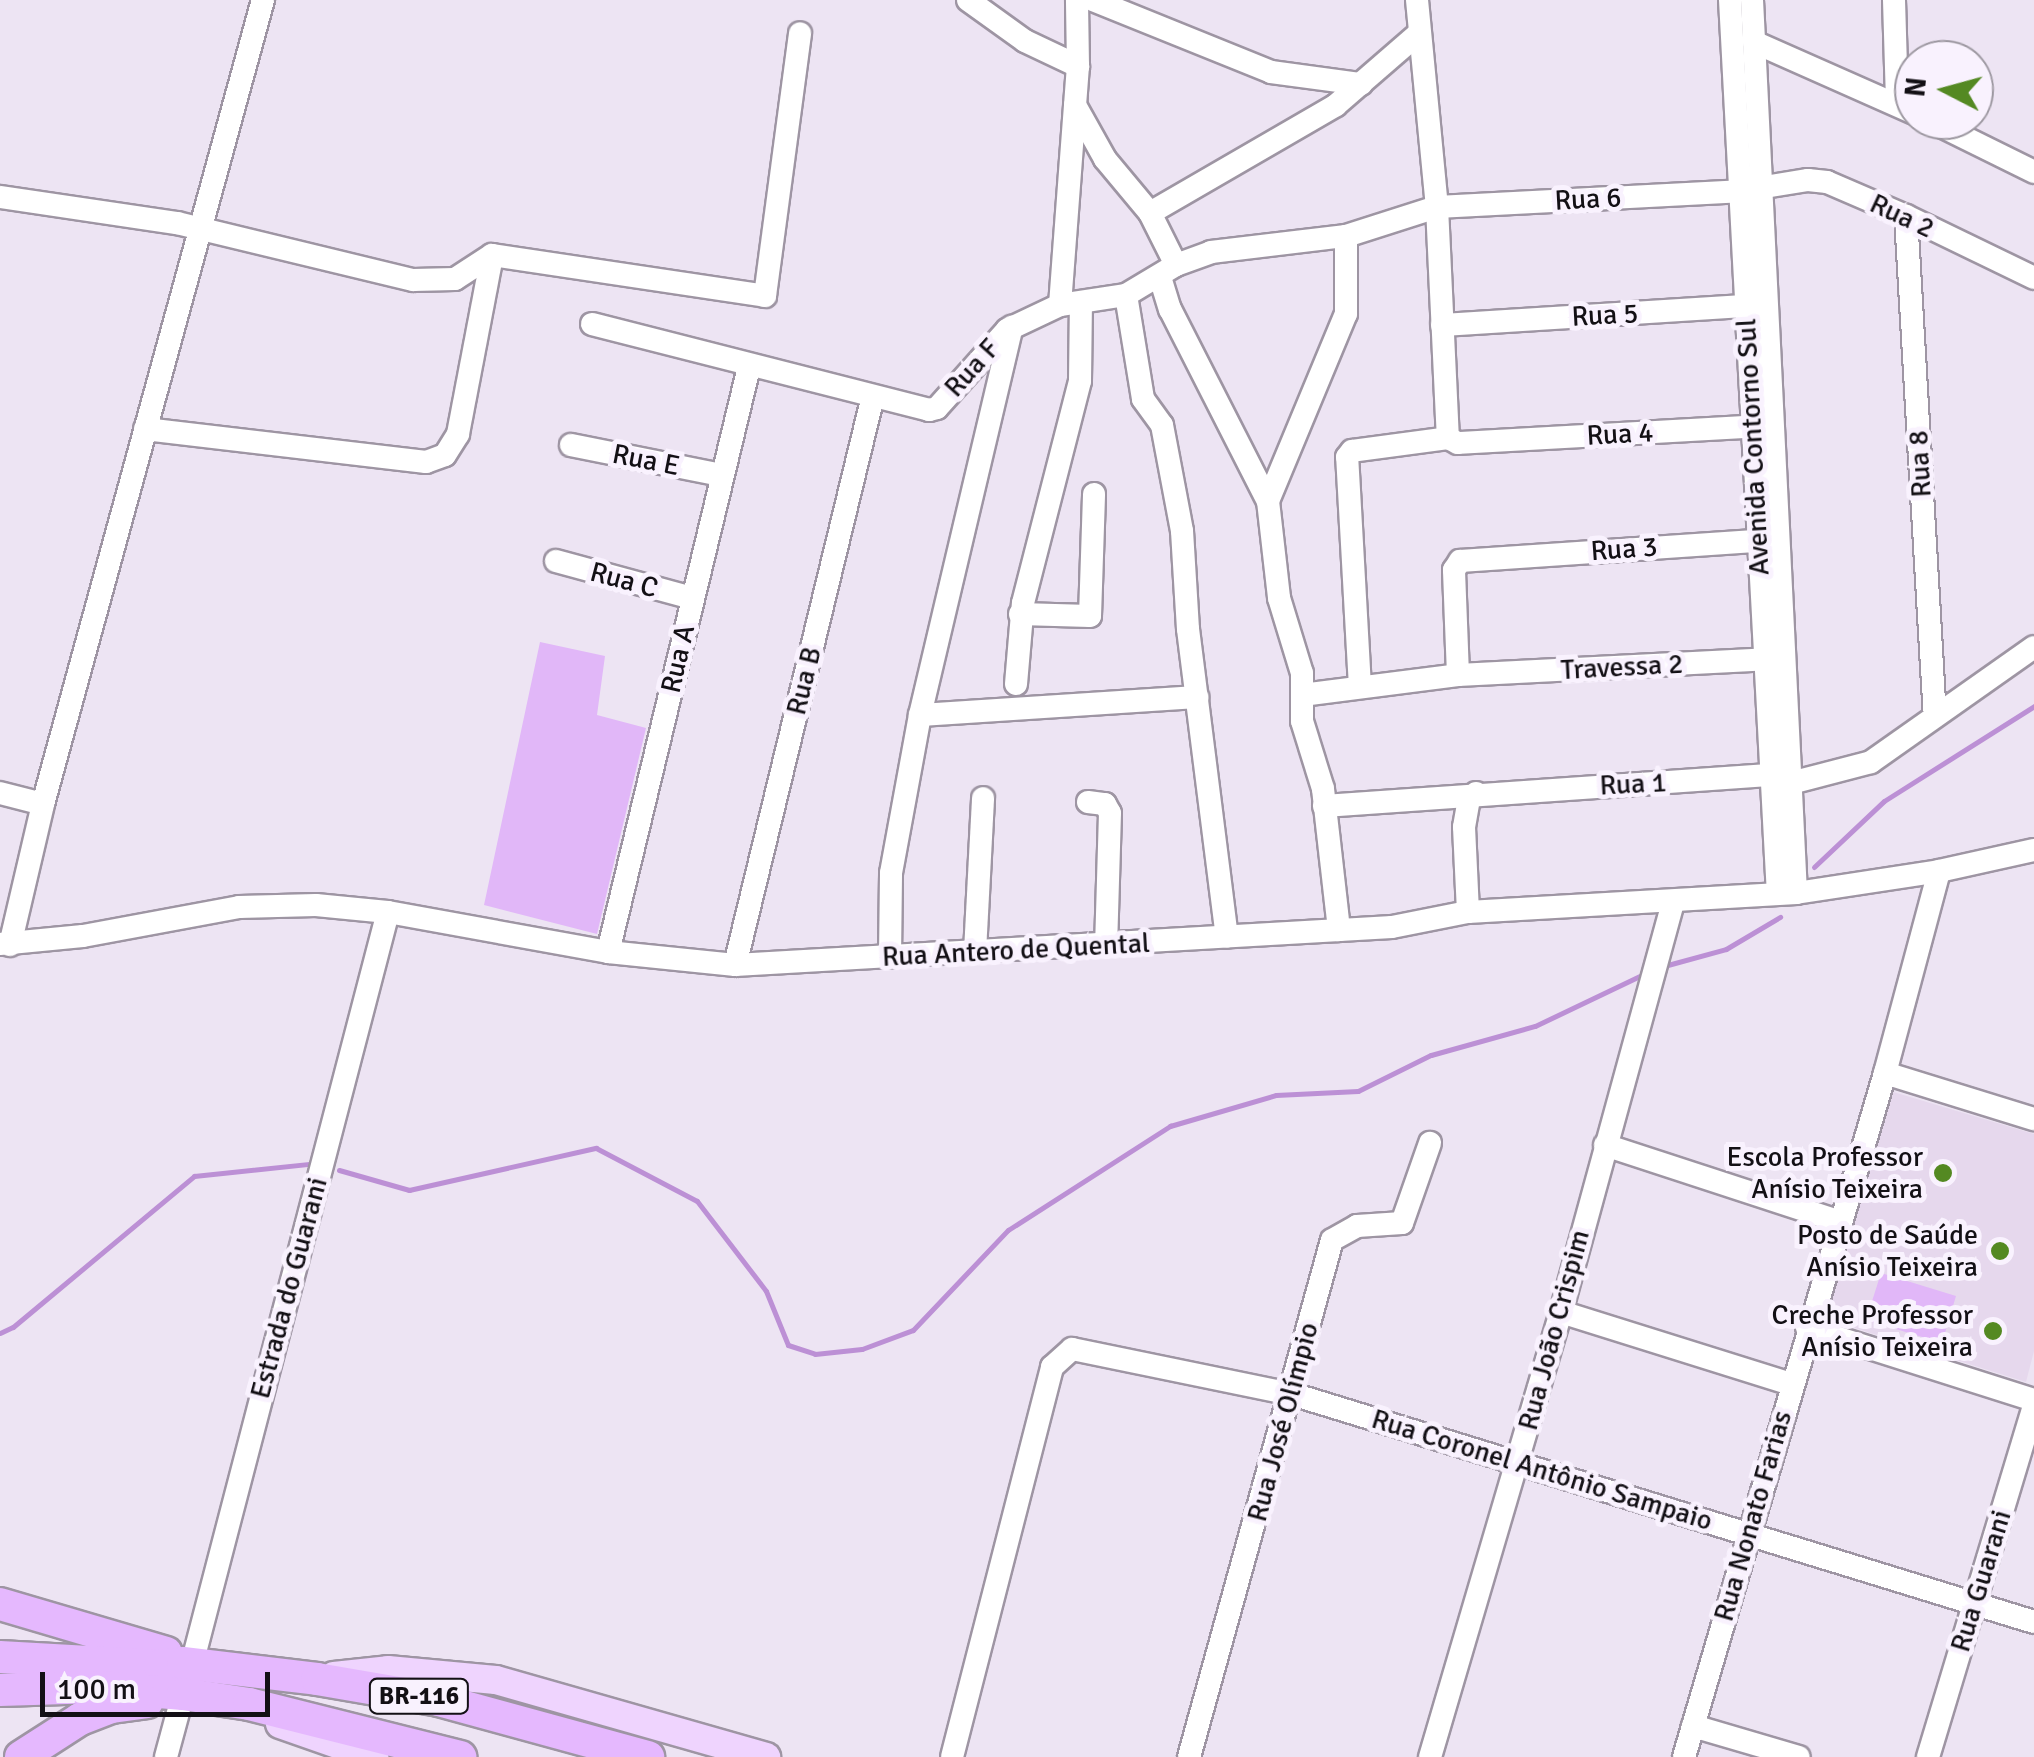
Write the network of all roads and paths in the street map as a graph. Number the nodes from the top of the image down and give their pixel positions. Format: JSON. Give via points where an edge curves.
{"nodes":[{"id":1,"x":263,"y":0,"type":"edge"},
{"id":2,"x":968,"y":0,"type":"edge"},
{"id":3,"x":1077,"y":0,"type":"edge"},
{"id":4,"x":1093,"y":0,"type":"edge"},
{"id":5,"x":1417,"y":0,"type":"edge"},
{"id":6,"x":1730,"y":0,"type":"edge"},
{"id":7,"x":1752,"y":0,"type":"edge"},
{"id":8,"x":1894,"y":0,"type":"edge"},
{"id":9,"x":800,"y":33,"type":"dead end"},
{"id":10,"x":1419,"y":33,"type":"junction"},
{"id":11,"x":1898,"y":40,"type":"edge"},
{"id":12,"x":1754,"y":42,"type":"junction"},
{"id":13,"x":1078,"y":66,"type":"junction"},
{"id":14,"x":1362,"y":84,"type":"junction"},
{"id":15,"x":1894,"y":104,"type":"edge"},
{"id":16,"x":1076,"y":105,"type":"junction"},
{"id":17,"x":1969,"y":140,"type":"edge"},
{"id":18,"x":2034,"y":172,"type":"edge"},
{"id":19,"x":1764,"y":187,"type":"junction"},
{"id":20,"x":1740,"y":192,"type":"junction"},
{"id":21,"x":0,"y":197,"type":"edge"},
{"id":22,"x":1437,"y":208,"type":"junction"},
{"id":23,"x":1150,"y":213,"type":"junction"},
{"id":24,"x":1906,"y":216,"type":"junction"},
{"id":25,"x":200,"y":229,"type":"junction"},
{"id":26,"x":1346,"y":236,"type":"junction"},
{"id":27,"x":492,"y":255,"type":"junction"},
{"id":28,"x":1168,"y":271,"type":"junction"},
{"id":29,"x":2034,"y":278,"type":"edge"},
{"id":30,"x":1126,"y":295,"type":"junction"},
{"id":31,"x":1070,"y":304,"type":"junction"},
{"id":32,"x":1757,"y":306,"type":"junction"},
{"id":33,"x":592,"y":324,"type":"dead end"},
{"id":34,"x":1442,"y":324,"type":"junction"},
{"id":35,"x":1012,"y":328,"type":"junction"},
{"id":36,"x":749,"y":367,"type":"junction"},
{"id":37,"x":873,"y":396,"type":"junction"},
{"id":38,"x":1762,"y":426,"type":"junction"},
{"id":39,"x":145,"y":428,"type":"junction"},
{"id":40,"x":1457,"y":440,"type":"junction"},
{"id":41,"x":572,"y":445,"type":"dead end"},
{"id":42,"x":722,"y":475,"type":"junction"},
{"id":43,"x":1094,"y":494,"type":"dead end"},
{"id":44,"x":1268,"y":500,"type":"junction"},
{"id":45,"x":1769,"y":540,"type":"junction"},
{"id":46,"x":556,"y":561,"type":"dead end"},
{"id":47,"x":692,"y":598,"type":"junction"},
{"id":48,"x":1020,"y":614,"type":"junction"},
{"id":49,"x":2034,"y":647,"type":"edge"},
{"id":50,"x":1774,"y":659,"type":"junction"},
{"id":51,"x":1458,"y":675,"type":"junction"},
{"id":52,"x":1016,"y":684,"type":"dead end"},
{"id":53,"x":1360,"y":688,"type":"junction"},
{"id":54,"x":1302,"y":695,"type":"junction"},
{"id":55,"x":1197,"y":697,"type":"junction"},
{"id":56,"x":1935,"y":713,"type":"junction"},
{"id":57,"x":920,"y":714,"type":"junction"},
{"id":58,"x":1781,"y":780,"type":"junction"},
{"id":59,"x":0,"y":792,"type":"edge"},
{"id":60,"x":1476,"y":793,"type":"junction"},
{"id":61,"x":983,"y":798,"type":"dead end"},
{"id":62,"x":1088,"y":802,"type":"dead end"},
{"id":63,"x":43,"y":804,"type":"junction"},
{"id":64,"x":1324,"y":806,"type":"junction"},
{"id":65,"x":2034,"y":850,"type":"edge"},
{"id":66,"x":1939,"y":871,"type":"junction"},
{"id":67,"x":1787,"y":893,"type":"junction"},
{"id":68,"x":1673,"y":902,"type":"junction"},
{"id":69,"x":388,"y":912,"type":"junction"},
{"id":70,"x":1468,"y":912,"type":"junction"},
{"id":71,"x":1340,"y":930,"type":"junction"},
{"id":72,"x":1227,"y":937,"type":"junction"},
{"id":73,"x":5,"y":944,"type":"edge"},
{"id":74,"x":1106,"y":946,"type":"junction"},
{"id":75,"x":608,"y":952,"type":"junction"},
{"id":76,"x":975,"y":952,"type":"junction"},
{"id":77,"x":890,"y":957,"type":"junction"},
{"id":78,"x":735,"y":965,"type":"junction"},
{"id":79,"x":1885,"y":1073,"type":"junction"},
{"id":80,"x":2034,"y":1119,"type":"edge"},
{"id":81,"x":1430,"y":1143,"type":"dead end"},
{"id":82,"x":1604,"y":1145,"type":"junction"},
{"id":83,"x":1838,"y":1220,"type":"junction"},
{"id":84,"x":1560,"y":1312,"type":"junction"},
{"id":85,"x":1807,"y":1328,"type":"junction"},
{"id":86,"x":1791,"y":1384,"type":"junction"},
{"id":87,"x":1292,"y":1394,"type":"junction"},
{"id":88,"x":2034,"y":1402,"type":"edge"},
{"id":89,"x":1517,"y":1463,"type":"junction"},
{"id":90,"x":1748,"y":1534,"type":"junction"},
{"id":91,"x":1975,"y":1602,"type":"junction"},
{"id":92,"x":0,"y":1604,"type":"edge"},
{"id":93,"x":2034,"y":1622,"type":"edge"},
{"id":94,"x":0,"y":1657,"type":"edge"},
{"id":95,"x":180,"y":1678,"type":"junction"},
{"id":96,"x":316,"y":1679,"type":"junction"},
{"id":97,"x":0,"y":1690,"type":"edge"},
{"id":98,"x":249,"y":1704,"type":"junction"},
{"id":99,"x":1693,"y":1726,"type":"junction"},
{"id":100,"x":21,"y":1757,"type":"edge"},
{"id":101,"x":166,"y":1757,"type":"edge"},
{"id":102,"x":374,"y":1757,"type":"edge"},
{"id":103,"x":460,"y":1757,"type":"edge"},
{"id":104,"x":648,"y":1757,"type":"edge"},
{"id":105,"x":766,"y":1757,"type":"edge"},
{"id":106,"x":952,"y":1757,"type":"edge"},
{"id":107,"x":1190,"y":1757,"type":"edge"},
{"id":108,"x":1430,"y":1757,"type":"edge"},
{"id":109,"x":1684,"y":1757,"type":"edge"},
{"id":110,"x":1798,"y":1757,"type":"edge"},
{"id":111,"x":1928,"y":1757,"type":"edge"}],
"edges":[{"from":1,"to":25,"type":"street"},
{"from":2,"to":13,"type":"street","via":[[1025,41]]},
{"from":3,"to":13,"type":"street"},
{"from":4,"to":14,"type":"street","via":[[1270,72]]},
{"from":5,"to":10,"type":"street"},
{"from":6,"to":20,"type":"street","name":"Avenida Contorno Sul"},
{"from":7,"to":12,"type":"street","name":"Avenida Contorno Sul"},
{"from":8,"to":11,"type":"street"},
{"from":9,"to":27,"type":"street","via":[[765,296]]},
{"from":10,"to":14,"type":"street"},
{"from":10,"to":22,"type":"street"},
{"from":12,"to":15,"type":"street"},
{"from":12,"to":19,"type":"street","name":"Avenida Contorno Sul"},
{"from":13,"to":16,"type":"street"},
{"from":14,"to":23,"type":"street"},
{"from":16,"to":23,"type":"street","via":[[1105,159]]},
{"from":16,"to":31,"type":"street"},
{"from":17,"to":18,"type":"street"},
{"from":19,"to":20,"type":"street","name":"Rua 2"},
{"from":19,"to":24,"type":"street","name":"Rua 2","via":[[1827,182]]},
{"from":19,"to":32,"type":"street","name":"Avenida Contorno Sul"},
{"from":20,"to":22,"type":"street","name":"Rua 6"},
{"from":20,"to":32,"type":"street","name":"Avenida Contorno Sul"},
{"from":21,"to":25,"type":"street"},
{"from":22,"to":26,"type":"street","name":"Rua 6"},
{"from":22,"to":34,"type":"street"},
{"from":23,"to":28,"type":"street"},
{"from":24,"to":29,"type":"street","name":"Rua 2"},
{"from":24,"to":56,"type":"street","name":"Rua 8"},
{"from":25,"to":27,"type":"street","via":[[427,281],[454,279]]},
{"from":25,"to":39,"type":"street"},
{"from":26,"to":28,"type":"street","name":"Rua F","via":[[1211,252]]},
{"from":26,"to":44,"type":"street","via":[[1346,314]]},
{"from":27,"to":39,"type":"street","via":[[458,434],[445,455],[426,462]]},
{"from":28,"to":30,"type":"street","name":"Rua F"},
{"from":28,"to":44,"type":"street","via":[[1170,308]]},
{"from":30,"to":31,"type":"street","name":"Rua F"},
{"from":30,"to":55,"type":"street","via":[[1144,398],[1168,449]]},
{"from":31,"to":35,"type":"street","name":"Rua F"},
{"from":31,"to":48,"type":"street","via":[[1080,381]]},
{"from":32,"to":34,"type":"street","name":"Rua 5"},
{"from":32,"to":38,"type":"street","name":"Avenida Contorno Sul"},
{"from":33,"to":36,"type":"street","name":"Rua F"},
{"from":34,"to":40,"type":"street"},
{"from":35,"to":37,"type":"street","name":"Rua F","via":[[990,344],[937,408]]},
{"from":35,"to":57,"type":"street"},
{"from":36,"to":37,"type":"street","name":"Rua F"},
{"from":36,"to":42,"type":"street","name":"Rua A"},
{"from":37,"to":78,"type":"street","name":"Rua B"},
{"from":38,"to":40,"type":"street","name":"Rua 4"},
{"from":38,"to":45,"type":"street","name":"Avenida Contorno Sul"},
{"from":39,"to":63,"type":"street"},
{"from":40,"to":53,"type":"street","name":"Rua 4","via":[[1352,451],[1347,457]]},
{"from":41,"to":42,"type":"street","name":"Rua E"},
{"from":42,"to":47,"type":"street","name":"Rua A"},
{"from":43,"to":48,"type":"street","via":[[1090,616]]},
{"from":44,"to":54,"type":"street","via":[[1279,598],[1302,673]]},
{"from":45,"to":50,"type":"street","name":"Avenida Contorno Sul"},
{"from":45,"to":51,"type":"street","name":"Rua 3","via":[[1468,558],[1454,570]]},
{"from":46,"to":47,"type":"street","name":"Rua C"},
{"from":47,"to":75,"type":"street","name":"Rua A"},
{"from":48,"to":52,"type":"street"},
{"from":49,"to":56,"type":"street","name":"Rua 1"},
{"from":50,"to":51,"type":"street","name":"Travessa 2"},
{"from":50,"to":58,"type":"street","name":"Avenida Contorno Sul"},
{"from":51,"to":53,"type":"street","name":"Travessa 2"},
{"from":53,"to":54,"type":"street","name":"Travessa 2"},
{"from":54,"to":64,"type":"street","via":[[1305,737]]},
{"from":55,"to":57,"type":"street"},
{"from":55,"to":72,"type":"street"},
{"from":56,"to":58,"type":"street","name":"Rua 1","via":[[1871,762]]},
{"from":57,"to":77,"type":"street","via":[[891,872]]},
{"from":58,"to":60,"type":"street","name":"Rua 1"},
{"from":58,"to":67,"type":"street","name":"Avenida Contorno Sul"},
{"from":59,"to":63,"type":"street"},
{"from":60,"to":64,"type":"street","name":"Rua 1"},
{"from":60,"to":70,"type":"street","via":[[1468,800],[1464,827]]},
{"from":61,"to":76,"type":"street"},
{"from":62,"to":74,"type":"street","via":[[1104,804],[1110,813]]},
{"from":63,"to":73,"type":"street"},
{"from":64,"to":71,"type":"street"},
{"from":65,"to":66,"type":"street","name":"Rua Antero de Quental"},
{"from":66,"to":67,"type":"street","name":"Rua Antero de Quental"},
{"from":66,"to":79,"type":"street","name":"Rua Nonato Farias"},
{"from":67,"to":68,"type":"street","name":"Rua Antero de Quental"},
{"from":68,"to":70,"type":"street","name":"Rua Antero de Quental"},
{"from":68,"to":82,"type":"street","name":"Rua João Crispim"},
{"from":69,"to":73,"type":"street","name":"Rua Antero de Quental","via":[[239,906]]},
{"from":69,"to":75,"type":"street","name":"Rua Antero de Quental"},
{"from":69,"to":95,"type":"street","name":"Estrada do Guarani"},
{"from":70,"to":71,"type":"street","name":"Rua Antero de Quental"},
{"from":71,"to":72,"type":"street","name":"Rua Antero de Quental"},
{"from":72,"to":74,"type":"street","name":"Rua Antero de Quental"},
{"from":74,"to":76,"type":"street","name":"Rua Antero de Quental"},
{"from":75,"to":78,"type":"street","name":"Rua Antero de Quental"},
{"from":76,"to":77,"type":"street","name":"Rua Antero de Quental"},
{"from":77,"to":78,"type":"street","name":"Rua Antero de Quental"},
{"from":79,"to":80,"type":"street"},
{"from":79,"to":83,"type":"street","name":"Rua Nonato Farias"},
{"from":81,"to":87,"type":"street","name":"Rua José Olímpio","via":[[1402,1223],[1357,1226],[1332,1240]]},
{"from":82,"to":83,"type":"street"},
{"from":82,"to":84,"type":"street","name":"Rua João Crispim"},
{"from":83,"to":85,"type":"street","name":"Rua Nonato Farias"},
{"from":84,"to":86,"type":"street"},
{"from":84,"to":89,"type":"street","name":"Rua João Crispim"},
{"from":85,"to":86,"type":"street","name":"Rua Nonato Farias"},
{"from":85,"to":88,"type":"street"},
{"from":86,"to":90,"type":"street","name":"Rua Nonato Farias"},
{"from":87,"to":89,"type":"street","name":"Rua Coronel Antônio Sampaio"},
{"from":87,"to":106,"type":"street","name":"Rua Coronel Antônio Sampaio","via":[[1082,1350],[1064,1352],[1052,1367]]},
{"from":87,"to":107,"type":"street","name":"Rua José Olímpio"},
{"from":88,"to":91,"type":"street","name":"Rua Guarani"},
{"from":89,"to":90,"type":"street","name":"Rua Coronel Antônio Sampaio"},
{"from":89,"to":108,"type":"street","name":"Rua João Crispim"},
{"from":90,"to":91,"type":"street","name":"Rua Coronel Antônio Sampaio"},
{"from":90,"to":99,"type":"street","name":"Rua Nonato Farias"},
{"from":91,"to":93,"type":"street","name":"Rua Coronel Antônio Sampaio"},
{"from":91,"to":111,"type":"street","name":"Rua Guarani"},
{"from":92,"to":95,"type":"highway","via":[[160,1650]]},
{"from":94,"to":95,"type":"highway","number":"BR-116","via":[[160,1666]]},
{"from":95,"to":96,"type":"highway","number":"BR-116"},
{"from":95,"to":97,"type":"highway","number":"BR-116"},
{"from":95,"to":98,"type":"highway","number":"BR-116"},
{"from":95,"to":100,"type":"highway","via":[[151,1701],[80,1719]]},
{"from":95,"to":101,"type":"street","name":"Estrada do Guarani"},
{"from":96,"to":104,"type":"highway","number":"BR-116","via":[[438,1700]]},
{"from":96,"to":105,"type":"main road","number":"BR-116","via":[[388,1670],[496,1680]]},
{"from":98,"to":102,"type":"main road","number":"BR-116","via":[[284,1726]]},
{"from":98,"to":103,"type":"highway","number":"BR-116"},
{"from":99,"to":109,"type":"street","name":"Rua Nonato Farias"},
{"from":99,"to":110,"type":"street"}]}
